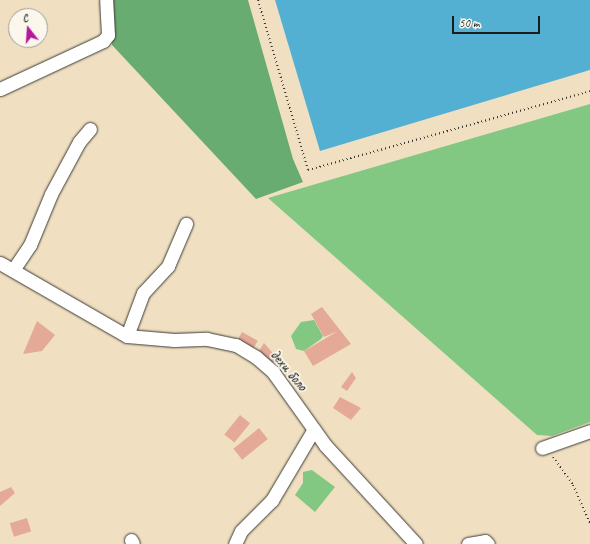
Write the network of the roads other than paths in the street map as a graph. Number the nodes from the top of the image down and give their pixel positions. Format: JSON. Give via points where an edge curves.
{"nodes":[{"id":1,"x":106,"y":0,"type":"edge"},
{"id":2,"x":0,"y":89,"type":"edge"},
{"id":3,"x":90,"y":129,"type":"dead end"},
{"id":4,"x":186,"y":224,"type":"dead end"},
{"id":5,"x":0,"y":262,"type":"edge"},
{"id":6,"x":13,"y":270,"type":"junction"},
{"id":7,"x":127,"y":336,"type":"junction"},
{"id":8,"x":314,"y":429,"type":"junction"},
{"id":9,"x":590,"y":431,"type":"edge"},
{"id":10,"x":542,"y":448,"type":"road end"},
{"id":11,"x":235,"y":544,"type":"edge"},
{"id":12,"x":416,"y":544,"type":"edge"},
{"id":13,"x":468,"y":544,"type":"edge"},
{"id":14,"x":488,"y":544,"type":"edge"}],
"edges":[{"from":1,"to":2,"type":"street","via":[[108,34],[104,41]]},
{"from":3,"to":6,"type":"street","via":[[79,142],[51,194],[30,245]]},
{"from":4,"to":7,"type":"street","via":[[168,266],[143,293]]},
{"from":5,"to":6,"type":"street","name":"дехи боло"},
{"from":6,"to":7,"type":"street","name":"дехи боло"},
{"from":7,"to":8,"type":"street","name":"дехи боло","via":[[174,340],[207,339],[236,345],[256,357],[273,372]]},
{"from":8,"to":11,"type":"street","via":[[272,500],[241,530]]},
{"from":8,"to":12,"type":"street","name":"дехи боло","via":[[325,445]]},
{"from":9,"to":10,"type":"street"},
{"from":13,"to":14,"type":"street","via":[[485,541]]}]}
